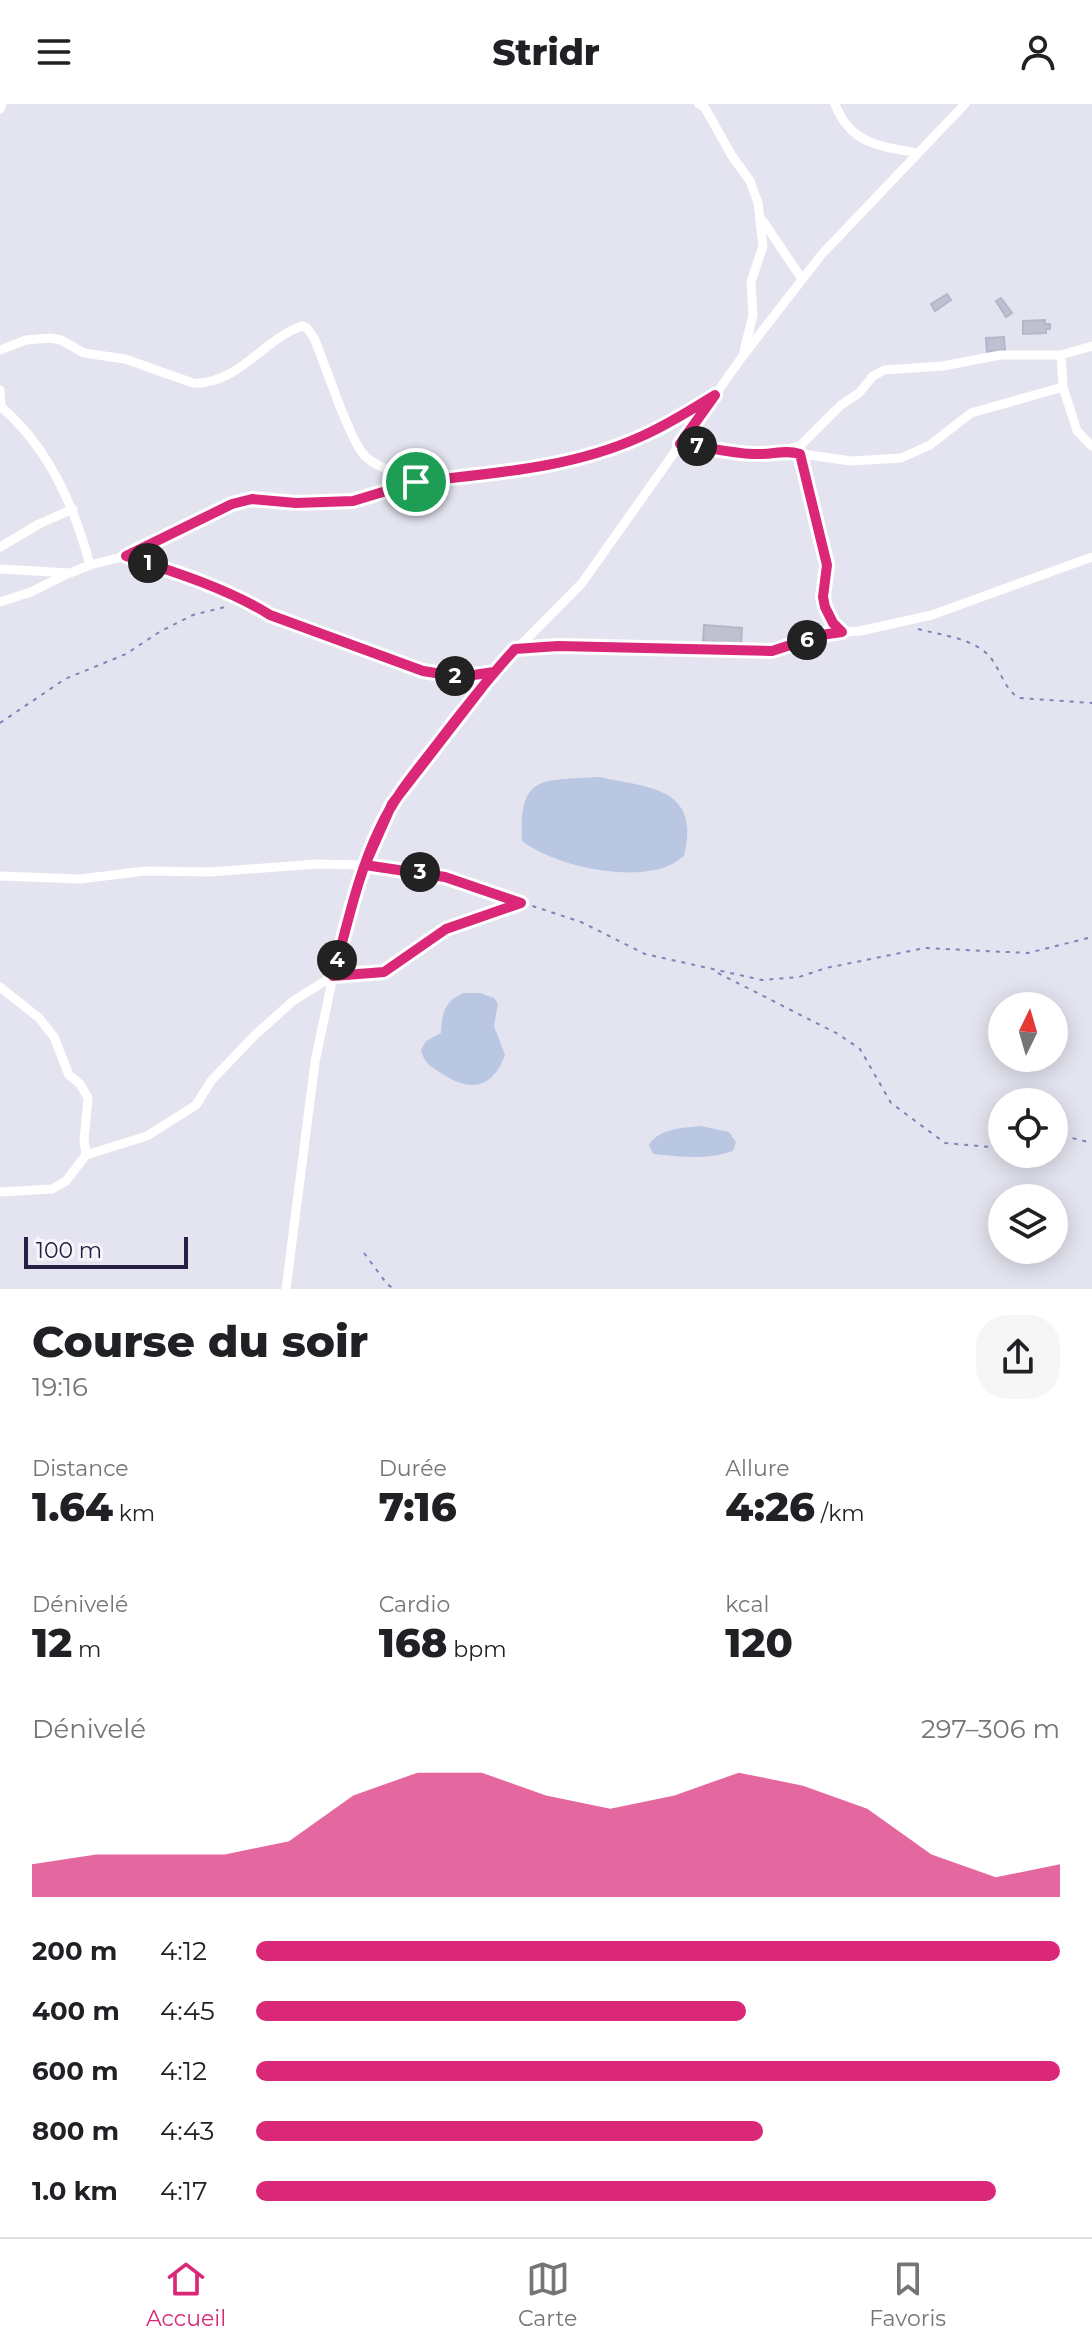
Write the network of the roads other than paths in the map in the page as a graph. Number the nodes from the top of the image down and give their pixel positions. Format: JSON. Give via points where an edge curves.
{"nodes":[{"id":1,"x":699,"y":104,"type":"edge"},
{"id":2,"x":835,"y":104,"type":"edge"},
{"id":3,"x":965,"y":104,"type":"edge"},
{"id":4,"x":918,"y":153,"type":"junction"},
{"id":5,"x":759,"y":214,"type":"junction"},
{"id":6,"x":802,"y":279,"type":"junction"},
{"id":7,"x":1092,"y":346,"type":"edge"},
{"id":8,"x":0,"y":350,"type":"edge"},
{"id":9,"x":1061,"y":355,"type":"junction"},
{"id":10,"x":742,"y":357,"type":"junction"},
{"id":11,"x":1063,"y":387,"type":"junction"},
{"id":12,"x":0,"y":390,"type":"edge"},
{"id":13,"x":715,"y":395,"type":"junction"},
{"id":14,"x":1,"y":406,"type":"edge"},
{"id":15,"x":680,"y":444,"type":"junction"},
{"id":16,"x":1092,"y":446,"type":"edge"},
{"id":17,"x":788,"y":450,"type":"junction"},
{"id":18,"x":800,"y":454,"type":"junction"},
{"id":19,"x":416,"y":482,"type":"junction"},
{"id":20,"x":73,"y":509,"type":"junction"},
{"id":21,"x":0,"y":547,"type":"edge"},
{"id":22,"x":126,"y":556,"type":"junction"},
{"id":23,"x":1092,"y":557,"type":"edge"},
{"id":24,"x":90,"y":565,"type":"junction"},
{"id":25,"x":0,"y":569,"type":"edge"},
{"id":26,"x":70,"y":573,"type":"junction"},
{"id":27,"x":0,"y":602,"type":"edge"},
{"id":28,"x":494,"y":672,"type":"junction"},
{"id":29,"x":365,"y":865,"type":"junction"},
{"id":30,"x":0,"y":876,"type":"edge"},
{"id":31,"x":333,"y":976,"type":"junction"},
{"id":32,"x":0,"y":987,"type":"edge"},
{"id":33,"x":86,"y":1155,"type":"junction"},
{"id":34,"x":0,"y":1192,"type":"edge"},
{"id":35,"x":286,"y":1289,"type":"edge"}],
"edges":[{"from":1,"to":5,"type":"street","via":[[754,189]]},
{"from":2,"to":4,"type":"street","via":[[857,136]]},
{"from":3,"to":4,"type":"street"},
{"from":4,"to":6,"type":"street"},
{"from":5,"to":6,"type":"street"},
{"from":5,"to":10,"type":"street","via":[[763,246],[751,282],[753,315]]},
{"from":6,"to":10,"type":"street"},
{"from":7,"to":9,"type":"street"},
{"from":8,"to":19,"type":"street","via":[[51,338],[84,353],[125,359],[204,384],[238,369],[302,326],[314,338],[360,451],[376,465]]},
{"from":9,"to":11,"type":"street"},
{"from":9,"to":17,"type":"street","via":[[1000,355],[884,370],[814,434]]},
{"from":10,"to":13,"type":"street"},
{"from":11,"to":16,"type":"street","via":[[1077,431]]},
{"from":11,"to":18,"type":"street","via":[[971,413],[930,445],[901,458],[851,461]]},
{"from":12,"to":14,"type":"street"},
{"from":13,"to":15,"type":"street"},
{"from":13,"to":19,"type":"street","via":[[663,426],[609,449],[501,474]]},
{"from":14,"to":20,"type":"street","via":[[32,438]]},
{"from":15,"to":17,"type":"street","via":[[755,454]]},
{"from":15,"to":28,"type":"street","via":[[582,583]]},
{"from":17,"to":18,"type":"street"},
{"from":18,"to":23,"type":"street","via":[[827,565],[825,607],[842,632],[944,611]]},
{"from":19,"to":22,"type":"street","via":[[353,501],[252,499],[232,504]]},
{"from":20,"to":21,"type":"street"},
{"from":20,"to":24,"type":"street"},
{"from":22,"to":24,"type":"street"},
{"from":22,"to":28,"type":"street","via":[[423,671],[460,677]]},
{"from":24,"to":26,"type":"street"},
{"from":25,"to":26,"type":"street"},
{"from":26,"to":27,"type":"street"},
{"from":28,"to":29,"type":"street","via":[[392,804]]},
{"from":29,"to":30,"type":"street","via":[[145,871],[80,879]]},
{"from":29,"to":31,"type":"street"},
{"from":31,"to":33,"type":"street","via":[[293,1001],[254,1036],[196,1105],[147,1136]]},
{"from":31,"to":35,"type":"street","via":[[315,1062]]},
{"from":32,"to":33,"type":"street","via":[[47,1028],[69,1075],[88,1098]]},
{"from":33,"to":34,"type":"street","via":[[66,1181],[52,1189]]}]}
